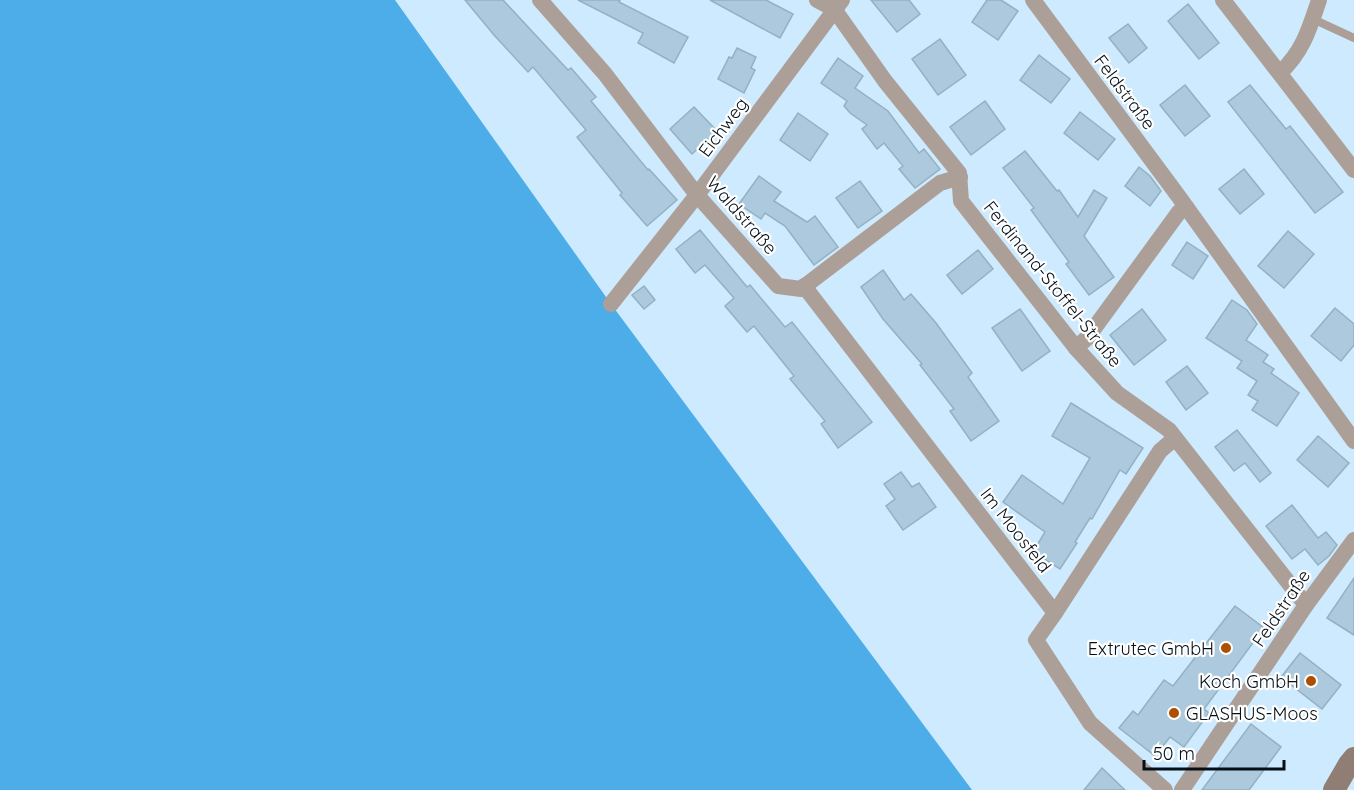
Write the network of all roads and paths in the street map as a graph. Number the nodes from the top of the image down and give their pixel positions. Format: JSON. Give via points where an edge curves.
{"nodes":[{"id":1,"x":540,"y":0,"type":"edge"},
{"id":2,"x":817,"y":0,"type":"edge"},
{"id":3,"x":1033,"y":0,"type":"edge"},
{"id":4,"x":1223,"y":0,"type":"edge"},
{"id":5,"x":1319,"y":0,"type":"edge"},
{"id":6,"x":838,"y":5,"type":"edge"},
{"id":7,"x":1313,"y":19,"type":"junction"},
{"id":8,"x":1354,"y":38,"type":"edge"},
{"id":9,"x":1280,"y":73,"type":"junction"},
{"id":10,"x":1354,"y":170,"type":"edge"},
{"id":11,"x":960,"y":177,"type":"junction"},
{"id":12,"x":697,"y":195,"type":"junction"},
{"id":13,"x":1186,"y":207,"type":"junction"},
{"id":14,"x":804,"y":286,"type":"junction"},
{"id":15,"x":611,"y":304,"type":"dead end"},
{"id":16,"x":1076,"y":348,"type":"junction"},
{"id":17,"x":1175,"y":438,"type":"junction"},
{"id":18,"x":1354,"y":441,"type":"edge"},
{"id":19,"x":1354,"y":540,"type":"edge"},
{"id":20,"x":1306,"y":605,"type":"junction"},
{"id":21,"x":1055,"y":613,"type":"junction"},
{"id":22,"x":1354,"y":758,"type":"edge"},
{"id":23,"x":1165,"y":790,"type":"edge"},
{"id":24,"x":1182,"y":790,"type":"edge"},
{"id":25,"x":1335,"y":790,"type":"edge"}],
"edges":[{"from":1,"to":12,"type":"street","name":"Waldstraße","via":[[605,74]]},
{"from":2,"to":6,"type":"street","name":"Ferdinand-Stoffel-Straße"},
{"from":3,"to":13,"type":"street","name":"Feldstraße"},
{"from":4,"to":9,"type":"street"},
{"from":5,"to":7,"type":"street"},
{"from":6,"to":11,"type":"street","name":"Ferdinand-Stoffel-Straße","via":[[885,81]]},
{"from":6,"to":12,"type":"street","name":"Eichweg"},
{"from":7,"to":8,"type":"lane"},
{"from":7,"to":9,"type":"street","via":[[1294,60]]},
{"from":9,"to":10,"type":"street"},
{"from":11,"to":14,"type":"street","via":[[940,183]]},
{"from":11,"to":16,"type":"street","name":"Ferdinand-Stoffel-Straße","via":[[961,201]]},
{"from":12,"to":14,"type":"street","name":"Waldstraße","via":[[778,286]]},
{"from":12,"to":15,"type":"street","name":"Eichweg"},
{"from":13,"to":16,"type":"street"},
{"from":13,"to":18,"type":"street","name":"Feldstraße"},
{"from":14,"to":21,"type":"street","name":"Im Moosfeld"},
{"from":16,"to":17,"type":"street","name":"Ferdinand-Stoffel-Straße","via":[[1117,393]]},
{"from":17,"to":20,"type":"street","name":"Ferdinand-Stoffel-Straße"},
{"from":17,"to":21,"type":"street","via":[[1160,451]]},
{"from":19,"to":20,"type":"street","name":"Feldstraße"},
{"from":20,"to":24,"type":"street","name":"Feldstraße"},
{"from":21,"to":23,"type":"street","via":[[1036,640],[1090,723]]},
{"from":22,"to":25,"type":"main road"}]}
